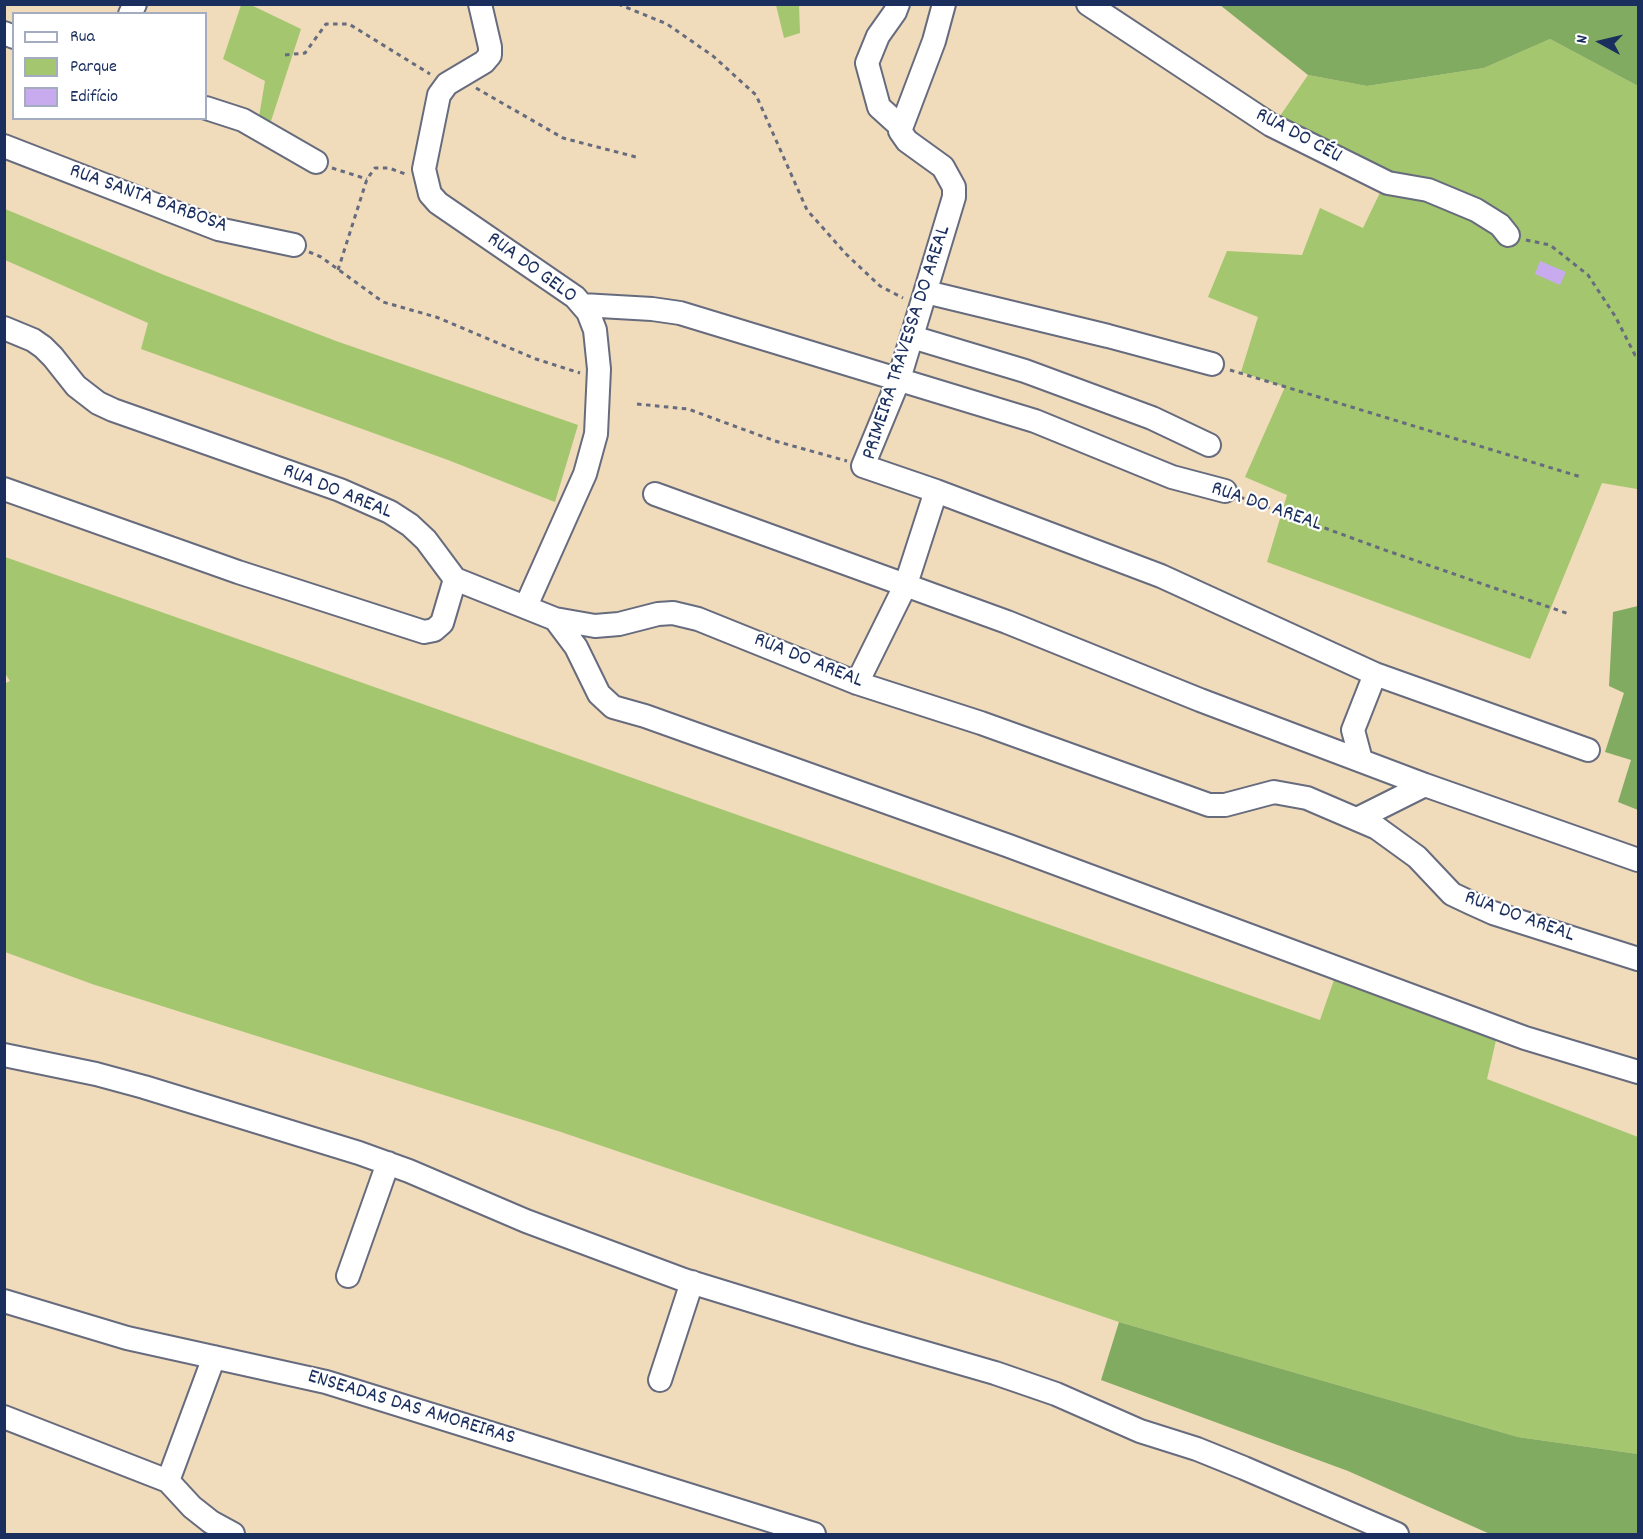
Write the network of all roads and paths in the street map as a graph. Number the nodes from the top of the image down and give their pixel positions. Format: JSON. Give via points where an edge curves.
{"nodes":[{"id":1,"x":480,"y":4,"type":"edge"},
{"id":2,"x":618,"y":4,"type":"edge"},
{"id":3,"x":898,"y":4,"type":"edge"},
{"id":4,"x":944,"y":4,"type":"edge"},
{"id":5,"x":1097,"y":7,"type":"edge"},
{"id":6,"x":207,"y":108,"type":"edge"},
{"id":7,"x":904,"y":134,"type":"junction"},
{"id":8,"x":4,"y":146,"type":"edge"},
{"id":9,"x":316,"y":162,"type":"joint"},
{"id":10,"x":367,"y":179,"type":"junction"},
{"id":11,"x":426,"y":182,"type":"junction"},
{"id":12,"x":1508,"y":235,"type":"joint"},
{"id":13,"x":294,"y":245,"type":"joint"},
{"id":14,"x":338,"y":270,"type":"junction"},
{"id":15,"x":924,"y":299,"type":"junction"},
{"id":16,"x":582,"y":305,"type":"junction"},
{"id":17,"x":4,"y":328,"type":"edge"},
{"id":18,"x":912,"y":337,"type":"junction"},
{"id":19,"x":1638,"y":356,"type":"edge"},
{"id":20,"x":1212,"y":364,"type":"joint"},
{"id":21,"x":599,"y":379,"type":"junction"},
{"id":22,"x":899,"y":379,"type":"junction"},
{"id":23,"x":637,"y":404,"type":"dead end"},
{"id":24,"x":1209,"y":445,"type":"dead end"},
{"id":25,"x":863,"y":466,"type":"junction"},
{"id":26,"x":1581,"y":477,"type":"dead end"},
{"id":27,"x":4,"y":489,"type":"edge"},
{"id":28,"x":936,"y":491,"type":"junction"},
{"id":29,"x":1225,"y":491,"type":"joint"},
{"id":30,"x":655,"y":494,"type":"dead end"},
{"id":31,"x":455,"y":579,"type":"junction"},
{"id":32,"x":906,"y":584,"type":"junction"},
{"id":33,"x":526,"y":606,"type":"junction"},
{"id":34,"x":1569,"y":614,"type":"dead end"},
{"id":35,"x":555,"y":619,"type":"junction"},
{"id":36,"x":1375,"y":674,"type":"junction"},
{"id":37,"x":857,"y":683,"type":"junction"},
{"id":38,"x":1588,"y":750,"type":"dead end"},
{"id":39,"x":1361,"y":760,"type":"junction"},
{"id":40,"x":1425,"y":784,"type":"junction"},
{"id":41,"x":1357,"y":819,"type":"junction"},
{"id":42,"x":1638,"y":860,"type":"edge"},
{"id":43,"x":1638,"y":959,"type":"edge"},
{"id":44,"x":4,"y":1055,"type":"edge"},
{"id":45,"x":1638,"y":1072,"type":"edge"},
{"id":46,"x":388,"y":1163,"type":"junction"},
{"id":47,"x":348,"y":1276,"type":"dead end"},
{"id":48,"x":692,"y":1282,"type":"junction"},
{"id":49,"x":4,"y":1301,"type":"edge"},
{"id":50,"x":214,"y":1357,"type":"junction"},
{"id":51,"x":660,"y":1380,"type":"dead end"},
{"id":52,"x":4,"y":1418,"type":"edge"},
{"id":53,"x":168,"y":1481,"type":"junction"},
{"id":54,"x":233,"y":1534,"type":"edge"},
{"id":55,"x":814,"y":1534,"type":"edge"},
{"id":56,"x":1397,"y":1534,"type":"edge"}],
"edges":[{"from":1,"to":11,"type":"street","via":[[490,55],[447,84],[439,95],[424,169]]},
{"from":2,"to":15,"type":"path","via":[[667,24],[713,56],[756,95],[807,210],[880,286]]},
{"from":3,"to":7,"type":"street","name":"PRIMEIRA TRAVESSA DO AREAL","via":[[867,63],[879,107]]},
{"from":4,"to":7,"type":"street"},
{"from":5,"to":12,"type":"street","name":"RUA DO CÉU","via":[[1271,125],[1388,183],[1428,190],[1476,210]]},
{"from":6,"to":9,"type":"street","via":[[243,120]]},
{"from":7,"to":15,"type":"street","name":"PRIMEIRA TRAVESSA DO AREAL","via":[[943,167],[954,187],[951,210]]},
{"from":8,"to":13,"type":"street","name":"RUA SANTA BARBOSA","via":[[218,229]]},
{"from":9,"to":10,"type":"path"},
{"from":10,"to":11,"type":"path","via":[[375,168],[389,168]]},
{"from":10,"to":14,"type":"path"},
{"from":11,"to":16,"type":"street","name":"RUA DO GELO","via":[[429,194],[438,203],[552,280]]},
{"from":12,"to":19,"type":"path","via":[[1550,245],[1588,275]]},
{"from":13,"to":14,"type":"path"},
{"from":14,"to":21,"type":"path","via":[[383,302],[436,317],[536,359]]},
{"from":15,"to":18,"type":"street","name":"PRIMEIRA TRAVESSA DO AREAL"},
{"from":15,"to":20,"type":"street","via":[[1108,336]]},
{"from":16,"to":21,"type":"street","name":"RUA DO GELO","via":[[595,330]]},
{"from":16,"to":22,"type":"street","name":"RUA DO AREAL","via":[[680,313]]},
{"from":17,"to":31,"type":"street","name":"RUA DO AREAL","via":[[43,347],[76,386],[98,403],[340,490],[390,512],[426,540]]},
{"from":18,"to":22,"type":"street","name":"PRIMEIRA TRAVESSA DO AREAL"},
{"from":18,"to":24,"type":"street","via":[[1035,375],[1152,418]]},
{"from":20,"to":26,"type":"path"},
{"from":21,"to":33,"type":"street","name":"RUA DO GELO","via":[[596,434],[585,474]]},
{"from":22,"to":25,"type":"street","name":"PRIMEIRA TRAVESSA DO AREAL"},
{"from":22,"to":29,"type":"street","name":"RUA DO AREAL","via":[[1035,421],[1172,477]]},
{"from":23,"to":25,"type":"path","via":[[688,409],[775,441]]},
{"from":25,"to":28,"type":"street","name":"PRIMEIRA TRAVESSA DO AREAL"},
{"from":27,"to":31,"type":"street","via":[[238,572],[424,632],[442,623]]},
{"from":28,"to":32,"type":"street"},
{"from":28,"to":36,"type":"street","via":[[1161,576]]},
{"from":29,"to":34,"type":"path","name":"RUA DO AREAL"},
{"from":30,"to":32,"type":"street"},
{"from":31,"to":33,"type":"street","name":"RUA DO AREAL"},
{"from":32,"to":37,"type":"street"},
{"from":32,"to":39,"type":"street"},
{"from":33,"to":35,"type":"street","name":"RUA DO AREAL"},
{"from":35,"to":37,"type":"street","name":"RUA DO AREAL","via":[[607,626],[658,614],[682,615]]},
{"from":35,"to":45,"type":"street","via":[[576,647],[599,694],[613,707],[1009,846],[1525,1038]]},
{"from":36,"to":38,"type":"street"},
{"from":36,"to":39,"type":"street","via":[[1353,730]]},
{"from":37,"to":41,"type":"street","name":"RUA DO AREAL","via":[[1209,805],[1226,805],[1274,792],[1307,798]]},
{"from":39,"to":40,"type":"street"},
{"from":40,"to":41,"type":"street"},
{"from":40,"to":42,"type":"street"},
{"from":41,"to":43,"type":"street","name":"RUA DO AREAL","via":[[1377,828],[1417,857],[1452,894],[1493,913]]},
{"from":44,"to":46,"type":"street","via":[[96,1074]]},
{"from":46,"to":47,"type":"street"},
{"from":46,"to":48,"type":"street","via":[[547,1229]]},
{"from":48,"to":51,"type":"street"},
{"from":48,"to":56,"type":"street","via":[[1056,1394],[1140,1431],[1245,1468]]},
{"from":49,"to":50,"type":"street","name":"ENSEADAS DAS AMOREIRAS","via":[[127,1338]]},
{"from":50,"to":53,"type":"street"},
{"from":50,"to":55,"type":"street","name":"ENSEADAS DAS AMOREIRAS","via":[[326,1382]]},
{"from":52,"to":53,"type":"street"},
{"from":53,"to":54,"type":"street","via":[[192,1507]]}]}
